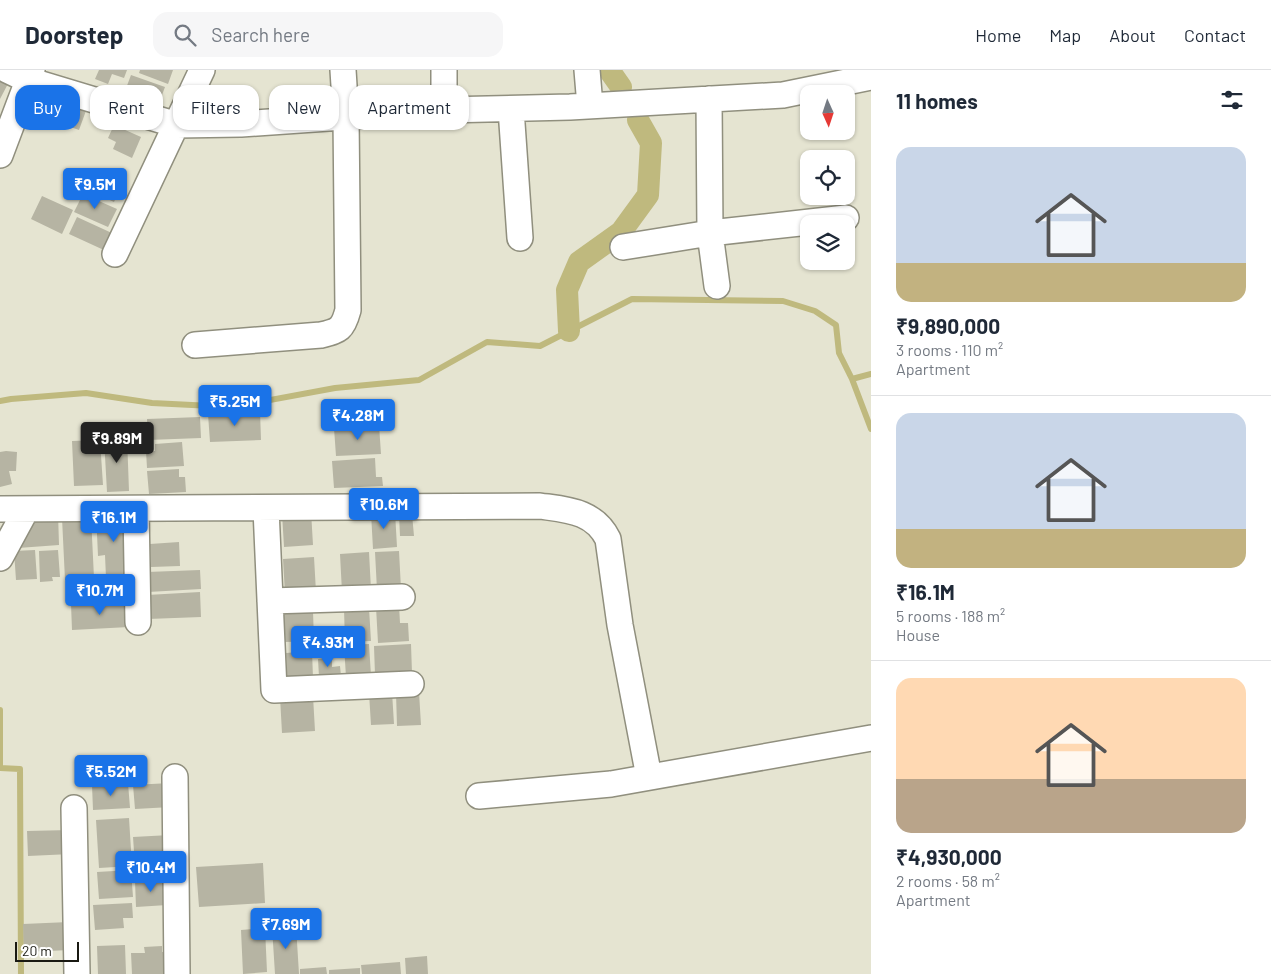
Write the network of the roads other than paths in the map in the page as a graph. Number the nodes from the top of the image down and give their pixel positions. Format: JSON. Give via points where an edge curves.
{"nodes":[{"id":1,"x":202,"y":70,"type":"edge"},
{"id":2,"x":343,"y":70,"type":"edge"},
{"id":3,"x":444,"y":70,"type":"edge"},
{"id":4,"x":586,"y":70,"type":"edge"},
{"id":5,"x":22,"y":73,"type":"edge"},
{"id":6,"x":871,"y":77,"type":"edge"},
{"id":7,"x":195,"y":85,"type":"edge"},
{"id":8,"x":444,"y":85,"type":"edge"},
{"id":9,"x":709,"y":99,"type":"junction"},
{"id":10,"x":590,"y":106,"type":"junction"},
{"id":11,"x":511,"y":109,"type":"junction"},
{"id":12,"x":469,"y":110,"type":"edge"},
{"id":13,"x":346,"y":117,"type":"junction"},
{"id":14,"x":349,"y":117,"type":"edge"},
{"id":15,"x":259,"y":123,"type":"edge"},
{"id":16,"x":173,"y":125,"type":"edge"},
{"id":17,"x":175,"y":130,"type":"edge"},
{"id":18,"x":0,"y":155,"type":"edge"},
{"id":19,"x":800,"y":223,"type":"edge"},
{"id":20,"x":710,"y":233,"type":"junction"},
{"id":21,"x":520,"y":238,"type":"dead end"},
{"id":22,"x":623,"y":247,"type":"dead end"},
{"id":23,"x":115,"y":254,"type":"dead end"},
{"id":24,"x":717,"y":286,"type":"dead end"},
{"id":25,"x":195,"y":345,"type":"dead end"},
{"id":26,"x":0,"y":509,"type":"edge"},
{"id":27,"x":136,"y":509,"type":"junction"},
{"id":28,"x":266,"y":509,"type":"junction"},
{"id":29,"x":26,"y":510,"type":"junction"},
{"id":30,"x":0,"y":558,"type":"edge"},
{"id":31,"x":402,"y":597,"type":"dead end"},
{"id":32,"x":270,"y":601,"type":"junction"},
{"id":33,"x":138,"y":622,"type":"dead end"},
{"id":34,"x":411,"y":684,"type":"dead end"},
{"id":35,"x":871,"y":738,"type":"edge"},
{"id":36,"x":175,"y":777,"type":"dead end"},
{"id":37,"x":649,"y":777,"type":"junction"},
{"id":38,"x":479,"y":796,"type":"dead end"},
{"id":39,"x":74,"y":808,"type":"dead end"},
{"id":40,"x":77,"y":974,"type":"edge"},
{"id":41,"x":177,"y":974,"type":"edge"}],
"edges":[{"from":1,"to":7,"type":"street"},
{"from":2,"to":13,"type":"street"},
{"from":3,"to":8,"type":"street"},
{"from":4,"to":10,"type":"street"},
{"from":5,"to":16,"type":"street"},
{"from":5,"to":18,"type":"street"},
{"from":6,"to":9,"type":"street","via":[[783,95]]},
{"from":9,"to":10,"type":"street"},
{"from":9,"to":20,"type":"street"},
{"from":10,"to":11,"type":"street"},
{"from":11,"to":12,"type":"street"},
{"from":11,"to":21,"type":"street"},
{"from":13,"to":14,"type":"street"},
{"from":13,"to":15,"type":"street"},
{"from":13,"to":25,"type":"street","via":[[348,310],[345,324],[336,331],[321,335]]},
{"from":17,"to":23,"type":"street"},
{"from":19,"to":20,"type":"street"},
{"from":20,"to":22,"type":"street"},
{"from":20,"to":24,"type":"street"},
{"from":26,"to":29,"type":"street"},
{"from":27,"to":28,"type":"street"},
{"from":27,"to":29,"type":"street"},
{"from":27,"to":33,"type":"street"},
{"from":28,"to":32,"type":"street"},
{"from":28,"to":37,"type":"street","via":[[540,506],[569,510],[591,519],[602,527],[608,539],[620,625]]},
{"from":29,"to":30,"type":"street"},
{"from":31,"to":32,"type":"street"},
{"from":32,"to":34,"type":"street","via":[[274,690]]},
{"from":35,"to":37,"type":"street"},
{"from":36,"to":41,"type":"street"},
{"from":37,"to":38,"type":"street","via":[[611,784]]},
{"from":39,"to":40,"type":"street"}]}
